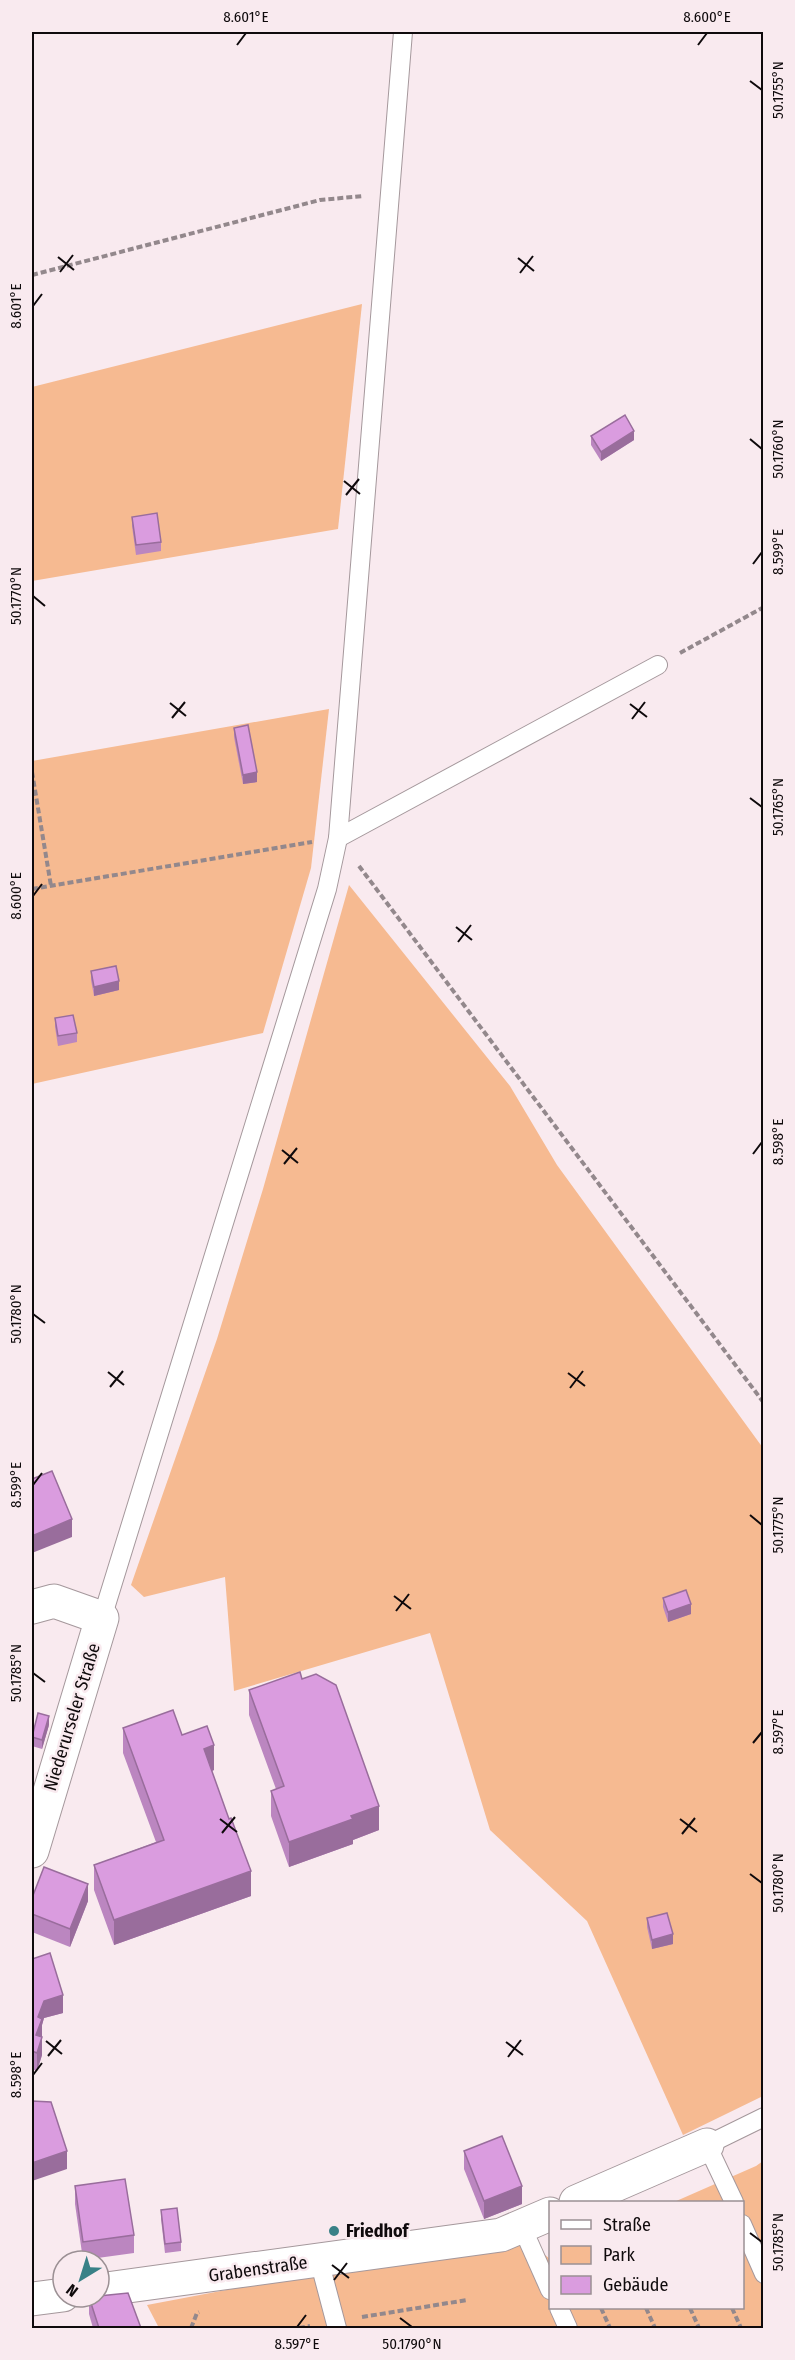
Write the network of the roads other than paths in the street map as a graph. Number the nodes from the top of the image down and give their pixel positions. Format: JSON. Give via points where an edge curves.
{"nodes":[{"id":1,"x":404,"y":32,"type":"edge"},
{"id":2,"x":658,"y":665,"type":"road end"},
{"id":3,"x":338,"y":838,"type":"junction"},
{"id":4,"x":32,"y":1607,"type":"edge"},
{"id":5,"x":102,"y":1618,"type":"junction"},
{"id":6,"x":32,"y":1851,"type":"edge"},
{"id":7,"x":764,"y":2117,"type":"edge"},
{"id":8,"x":707,"y":2145,"type":"junction"},
{"id":9,"x":578,"y":2201,"type":"edge"},
{"id":10,"x":734,"y":2201,"type":"edge"},
{"id":11,"x":536,"y":2220,"type":"edge"},
{"id":12,"x":744,"y":2229,"type":"edge"},
{"id":13,"x":319,"y":2260,"type":"junction"},
{"id":14,"x":764,"y":2274,"type":"edge"},
{"id":15,"x":549,"y":2285,"type":"edge"},
{"id":16,"x":111,"y":2288,"type":"edge"},
{"id":17,"x":51,"y":2297,"type":"edge"},
{"id":18,"x":32,"y":2299,"type":"edge"},
{"id":19,"x":560,"y":2309,"type":"edge"},
{"id":20,"x":336,"y":2325,"type":"edge"},
{"id":21,"x":568,"y":2328,"type":"edge"}],
"edges":[{"from":1,"to":3,"type":"lane"},
{"from":2,"to":3,"type":"lane"},
{"from":3,"to":5,"type":"lane","via":[[327,889]]},
{"from":4,"to":5,"type":"street","via":[[54,1601]]},
{"from":5,"to":6,"type":"street","name":"Niederurseler Straße"},
{"from":7,"to":8,"type":"lane"},
{"from":8,"to":9,"type":"street"},
{"from":8,"to":10,"type":"lane"},
{"from":11,"to":13,"type":"street","name":"Grabenstraße","via":[[501,2235]]},
{"from":11,"to":15,"type":"lane","name":"Grabenstraße"},
{"from":12,"to":14,"type":"lane"},
{"from":13,"to":16,"type":"street","name":"Grabenstraße"},
{"from":13,"to":20,"type":"lane"},
{"from":17,"to":18,"type":"street"},
{"from":19,"to":21,"type":"lane"}]}
